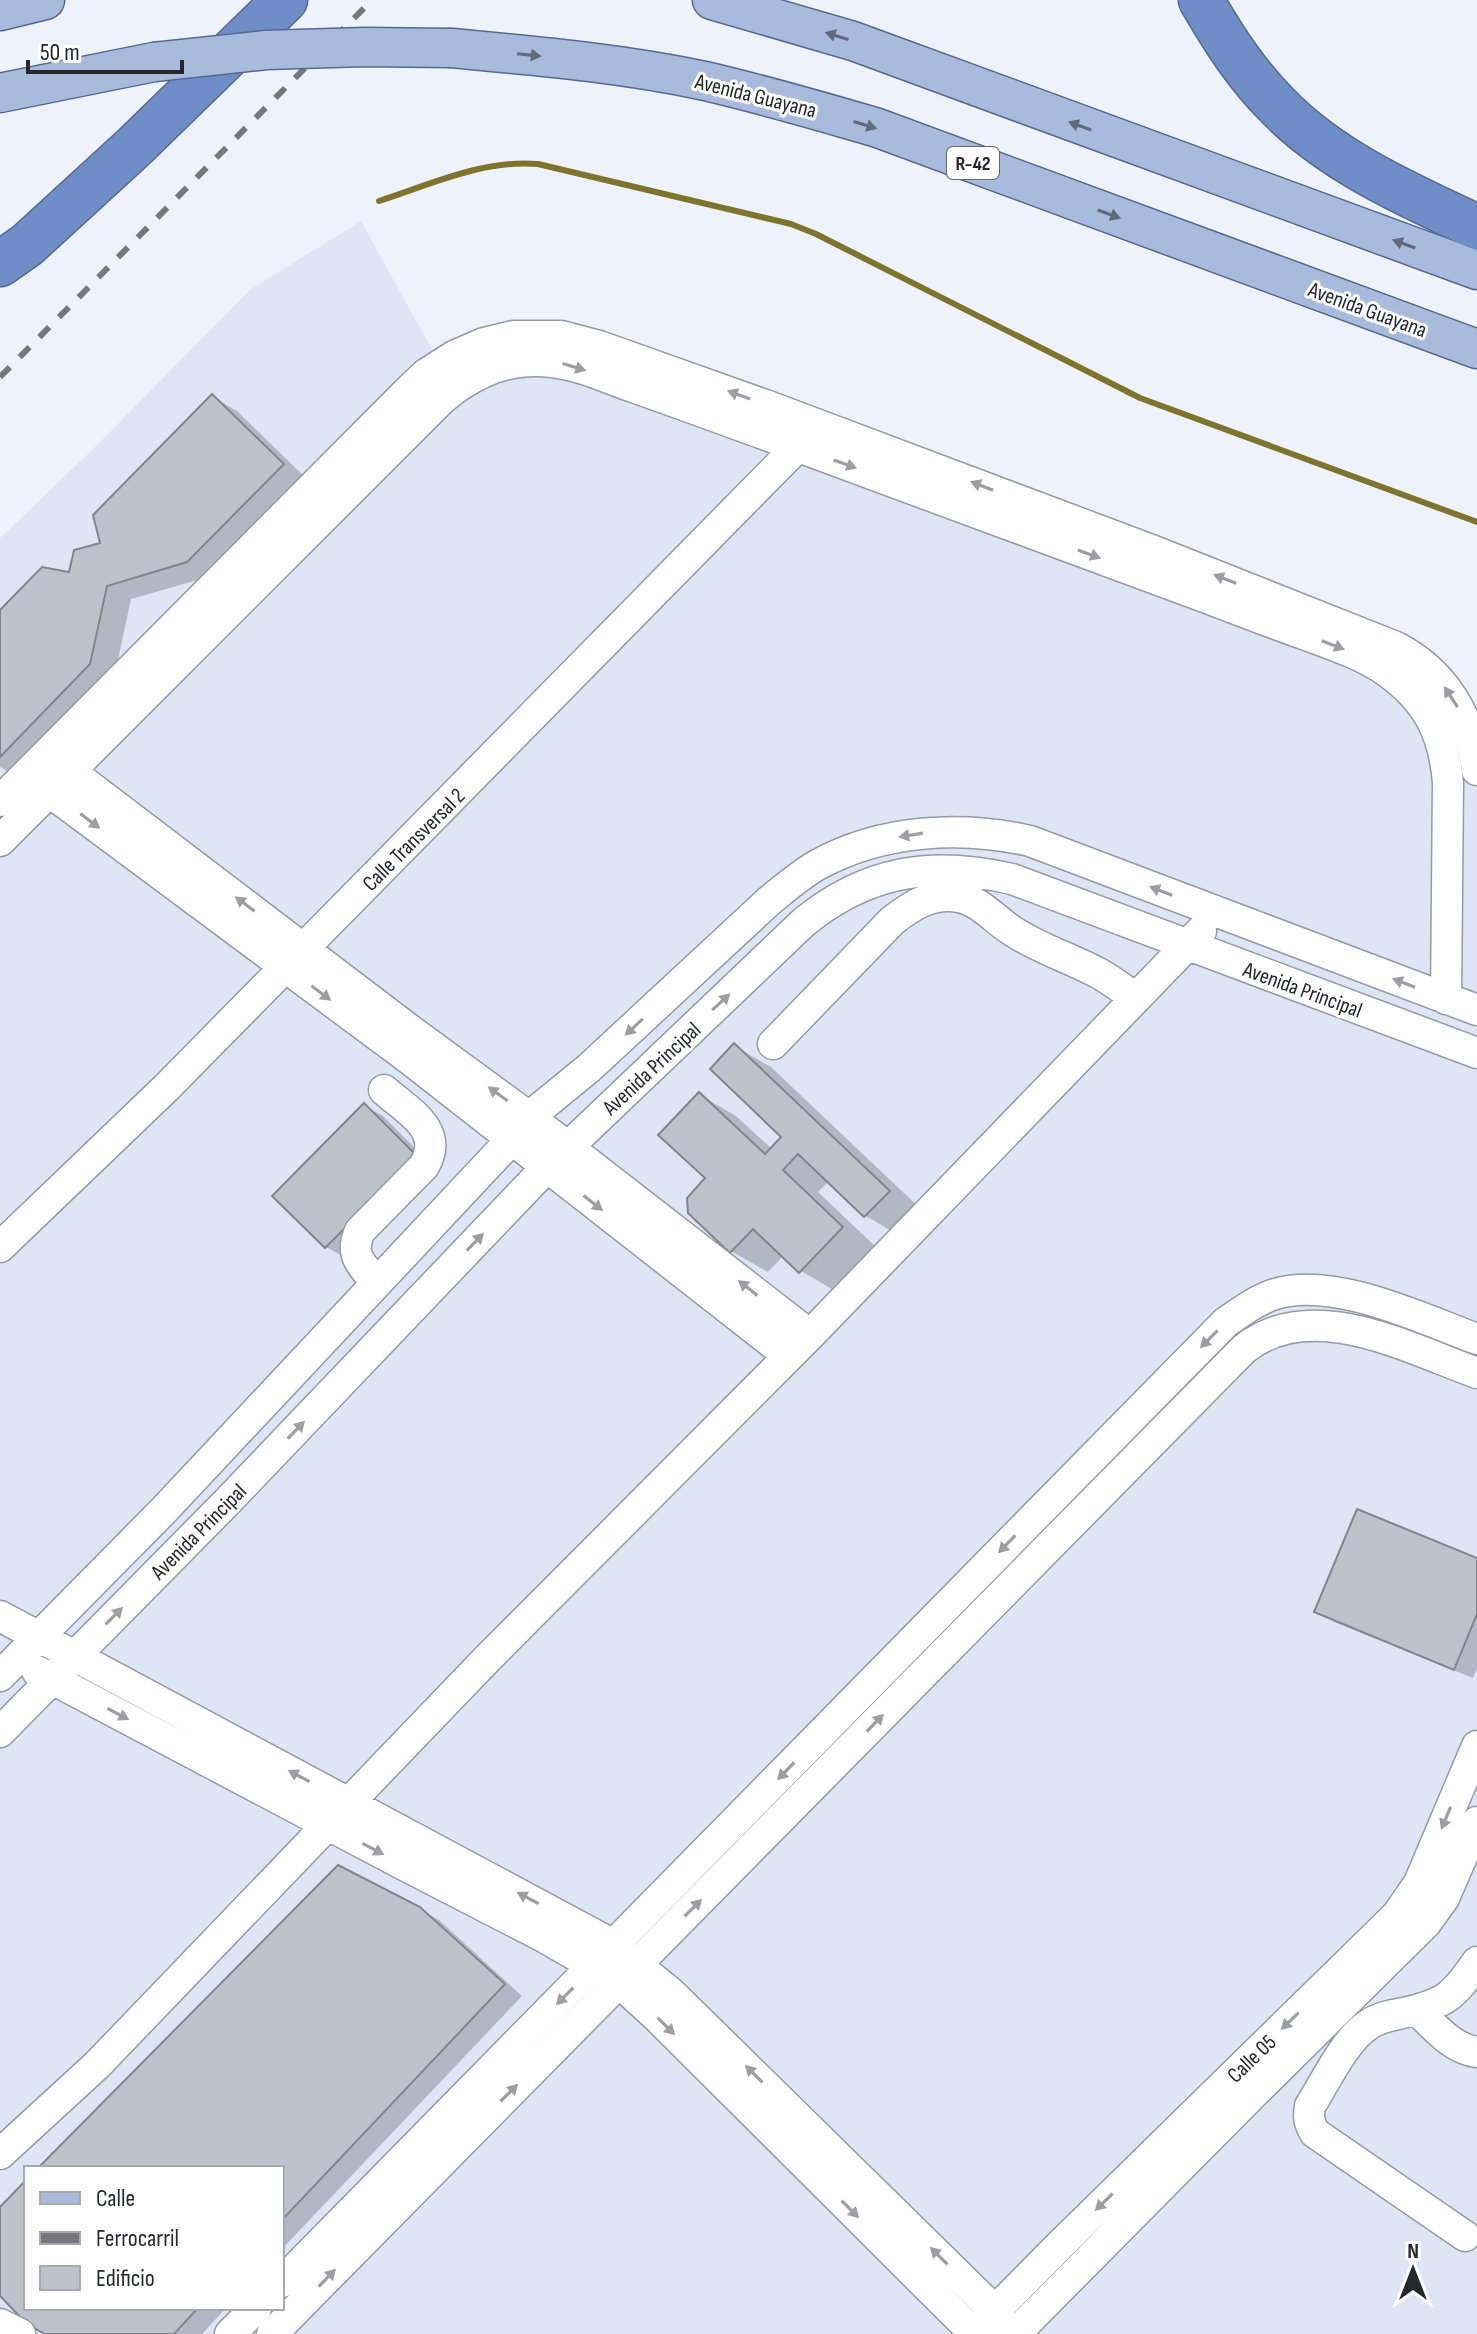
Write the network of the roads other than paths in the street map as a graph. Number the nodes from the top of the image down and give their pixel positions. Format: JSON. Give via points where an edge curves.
{"nodes":[{"id":1,"x":45,"y":0,"type":"edge"},
{"id":2,"x":285,"y":0,"type":"edge"},
{"id":3,"x":712,"y":0,"type":"edge"},
{"id":4,"x":1201,"y":0,"type":"edge"},
{"id":5,"x":0,"y":11,"type":"edge"},
{"id":6,"x":0,"y":93,"type":"edge"},
{"id":7,"x":1477,"y":227,"type":"edge"},
{"id":8,"x":0,"y":264,"type":"edge"},
{"id":9,"x":1477,"y":270,"type":"edge"},
{"id":10,"x":1477,"y":349,"type":"edge"},
{"id":11,"x":467,"y":364,"type":"junction"},
{"id":12,"x":818,"y":425,"type":"junction"},
{"id":13,"x":798,"y":447,"type":"junction"},
{"id":14,"x":1477,"y":770,"type":"edge"},
{"id":15,"x":49,"y":773,"type":"junction"},
{"id":16,"x":0,"y":801,"type":"edge"},
{"id":17,"x":0,"y":841,"type":"edge"},
{"id":18,"x":1218,"y":913,"type":"junction"},
{"id":19,"x":1188,"y":945,"type":"junction"},
{"id":20,"x":295,"y":958,"type":"junction"},
{"id":21,"x":1136,"y":998,"type":"junction"},
{"id":22,"x":1446,"y":999,"type":"junction"},
{"id":23,"x":1477,"y":1010,"type":"edge"},
{"id":24,"x":773,"y":1044,"type":"dead end"},
{"id":25,"x":1477,"y":1053,"type":"edge"},
{"id":26,"x":384,"y":1090,"type":"dead end"},
{"id":27,"x":521,"y":1128,"type":"junction"},
{"id":28,"x":557,"y":1157,"type":"junction"},
{"id":29,"x":417,"y":1174,"type":"junction"},
{"id":30,"x":447,"y":1206,"type":"junction"},
{"id":31,"x":0,"y":1247,"type":"edge"},
{"id":32,"x":376,"y":1282,"type":"junction"},
{"id":33,"x":1477,"y":1339,"type":"edge"},
{"id":34,"x":799,"y":1346,"type":"junction"},
{"id":35,"x":1477,"y":1373,"type":"edge"},
{"id":36,"x":1140,"y":1410,"type":"junction"},
{"id":37,"x":1161,"y":1432,"type":"junction"},
{"id":38,"x":1034,"y":1516,"type":"junction"},
{"id":39,"x":1058,"y":1537,"type":"junction"},
{"id":40,"x":0,"y":1616,"type":"edge"},
{"id":41,"x":39,"y":1637,"type":"junction"},
{"id":42,"x":75,"y":1656,"type":"junction"},
{"id":43,"x":5,"y":1663,"type":"edge"},
{"id":44,"x":52,"y":1679,"type":"junction"},
{"id":45,"x":0,"y":1732,"type":"edge"},
{"id":46,"x":1477,"y":1746,"type":"edge"},
{"id":47,"x":349,"y":1803,"type":"junction"},
{"id":48,"x":1477,"y":1822,"type":"edge"},
{"id":49,"x":327,"y":1825,"type":"junction"},
{"id":50,"x":1386,"y":1945,"type":"junction"},
{"id":51,"x":1477,"y":1962,"type":"edge"},
{"id":52,"x":616,"y":1965,"type":"junction"},
{"id":53,"x":1417,"y":2010,"type":"junction"},
{"id":54,"x":1477,"y":2052,"type":"edge"},
{"id":55,"x":1275,"y":2073,"type":"junction"},
{"id":56,"x":1310,"y":2106,"type":"junction"},
{"id":57,"x":0,"y":2154,"type":"edge"},
{"id":58,"x":1465,"y":2236,"type":"dead end"},
{"id":59,"x":284,"y":2280,"type":"edge"},
{"id":60,"x":254,"y":2310,"type":"edge"},
{"id":61,"x":0,"y":2324,"type":"edge"},
{"id":62,"x":986,"y":2329,"type":"edge"},
{"id":63,"x":20,"y":2334,"type":"edge"},
{"id":64,"x":230,"y":2334,"type":"edge"},
{"id":65,"x":272,"y":2334,"type":"edge"},
{"id":66,"x":1015,"y":2334,"type":"edge"}],
"edges":[{"from":1,"to":5,"type":"main road"},
{"from":2,"to":8,"type":"highway","via":[[134,147]]},
{"from":9,"to":3,"type":"main road","one_way":true,"via":[[853,41]]},
{"from":4,"to":7,"type":"highway","via":[[1242,65],[1278,107],[1316,139],[1370,174]]},
{"from":6,"to":10,"type":"main road","name":"Avenida Guayana","number":"R-42","one_way":true,"bridge":true,"via":[[154,62],[266,50],[451,48],[589,61],[703,81],[875,127]]},
{"from":12,"to":11,"type":"street","one_way":true,"via":[[575,339],[513,336],[484,343]]},
{"from":11,"to":13,"type":"street","one_way":true,"via":[[486,370],[511,363],[559,362]]},
{"from":11,"to":15,"type":"street","via":[[426,374],[345,475]]},
{"from":12,"to":13,"type":"street","name":"Calle Transversal 2"},
{"from":14,"to":12,"type":"street","one_way":true,"via":[[1468,729],[1453,698],[1423,663],[1396,647]]},
{"from":13,"to":20,"type":"street","name":"Calle Transversal 2"},
{"from":13,"to":22,"type":"street","one_way":true,"via":[[1339,647],[1403,684],[1434,722],[1447,765]]},
{"from":15,"to":16,"type":"street"},
{"from":15,"to":17,"type":"street"},
{"from":15,"to":20,"type":"street"},
{"from":18,"to":19,"type":"street"},
{"from":22,"to":18,"type":"street","name":"Avenida Principal","one_way":true},
{"from":18,"to":27,"type":"street","name":"Avenida Principal","one_way":true,"via":[[1011,836],[924,833],[870,843],[818,865],[769,901]]},
{"from":19,"to":21,"type":"street"},
{"from":19,"to":25,"type":"street","name":"Avenida Principal"},
{"from":28,"to":19,"type":"street","name":"Avenida Principal","one_way":true,"via":[[804,922],[868,883],[915,872],[985,873]]},
{"from":20,"to":27,"type":"street"},
{"from":20,"to":31,"type":"street","name":"Calle Transversal 2"},
{"from":21,"to":24,"type":"street","via":[[1101,974],[1011,930],[975,903],[932,897],[892,921]]},
{"from":21,"to":34,"type":"street"},
{"from":22,"to":23,"type":"street","name":"Avenida Principal"},
{"from":26,"to":29,"type":"street","via":[[428,1129],[431,1155]]},
{"from":27,"to":28,"type":"street"},
{"from":27,"to":30,"type":"street","name":"Avenida Principal"},
{"from":28,"to":34,"type":"street"},
{"from":42,"to":28,"type":"street","name":"Avenida Principal","one_way":true},
{"from":29,"to":30,"type":"street"},
{"from":29,"to":32,"type":"street","via":[[355,1241],[359,1262]]},
{"from":30,"to":32,"type":"street","name":"Avenida Principal"},
{"from":32,"to":41,"type":"street","name":"Avenida Principal"},
{"from":33,"to":36,"type":"street","one_way":true,"via":[[1344,1293],[1286,1291],[1226,1322]]},
{"from":34,"to":47,"type":"street"},
{"from":35,"to":37,"type":"street","via":[[1349,1329],[1291,1326],[1267,1333],[1244,1349]]},
{"from":36,"to":37,"type":"street"},
{"from":36,"to":38,"type":"street"},
{"from":37,"to":39,"type":"street"},
{"from":38,"to":39,"type":"street"},
{"from":38,"to":52,"type":"street","one_way":true},
{"from":52,"to":39,"type":"street","one_way":true},
{"from":40,"to":41,"type":"street"},
{"from":41,"to":42,"type":"street"},
{"from":41,"to":43,"type":"street","name":"Avenida Principal"},
{"from":42,"to":44,"type":"street","name":"Avenida Principal"},
{"from":47,"to":42,"type":"street","one_way":true},
{"from":43,"to":44,"type":"street"},
{"from":44,"to":45,"type":"street","name":"Avenida Principal"},
{"from":44,"to":49,"type":"street","one_way":true},
{"from":46,"to":50,"type":"street","name":"Calle 05","one_way":true,"via":[[1419,1883]]},
{"from":47,"to":49,"type":"street"},
{"from":52,"to":47,"type":"street","one_way":true,"via":[[570,1920]]},
{"from":48,"to":50,"type":"street","name":"Calle 05","via":[[1437,1911]]},
{"from":49,"to":52,"type":"street","one_way":true},
{"from":49,"to":57,"type":"street","via":[[97,2065]]},
{"from":50,"to":55,"type":"street","name":"Calle 05"},
{"from":50,"to":62,"type":"street","name":"Calle 05","one_way":true,"via":[[1060,2245]]},
{"from":51,"to":53,"type":"street","via":[[1460,1988]]},
{"from":52,"to":59,"type":"street","one_way":true},
{"from":52,"to":62,"type":"street","via":[[671,1993]]},
{"from":65,"to":52,"type":"street","one_way":true},
{"from":53,"to":54,"type":"street","via":[[1451,2042]]},
{"from":53,"to":56,"type":"street","via":[[1380,2017],[1354,2036]]},
{"from":55,"to":56,"type":"street"},
{"from":55,"to":66,"type":"street","name":"Calle 05"},
{"from":56,"to":58,"type":"street","via":[[1315,2133]]},
{"from":60,"to":64,"type":"street"},
{"from":61,"to":63,"type":"street"}]}
